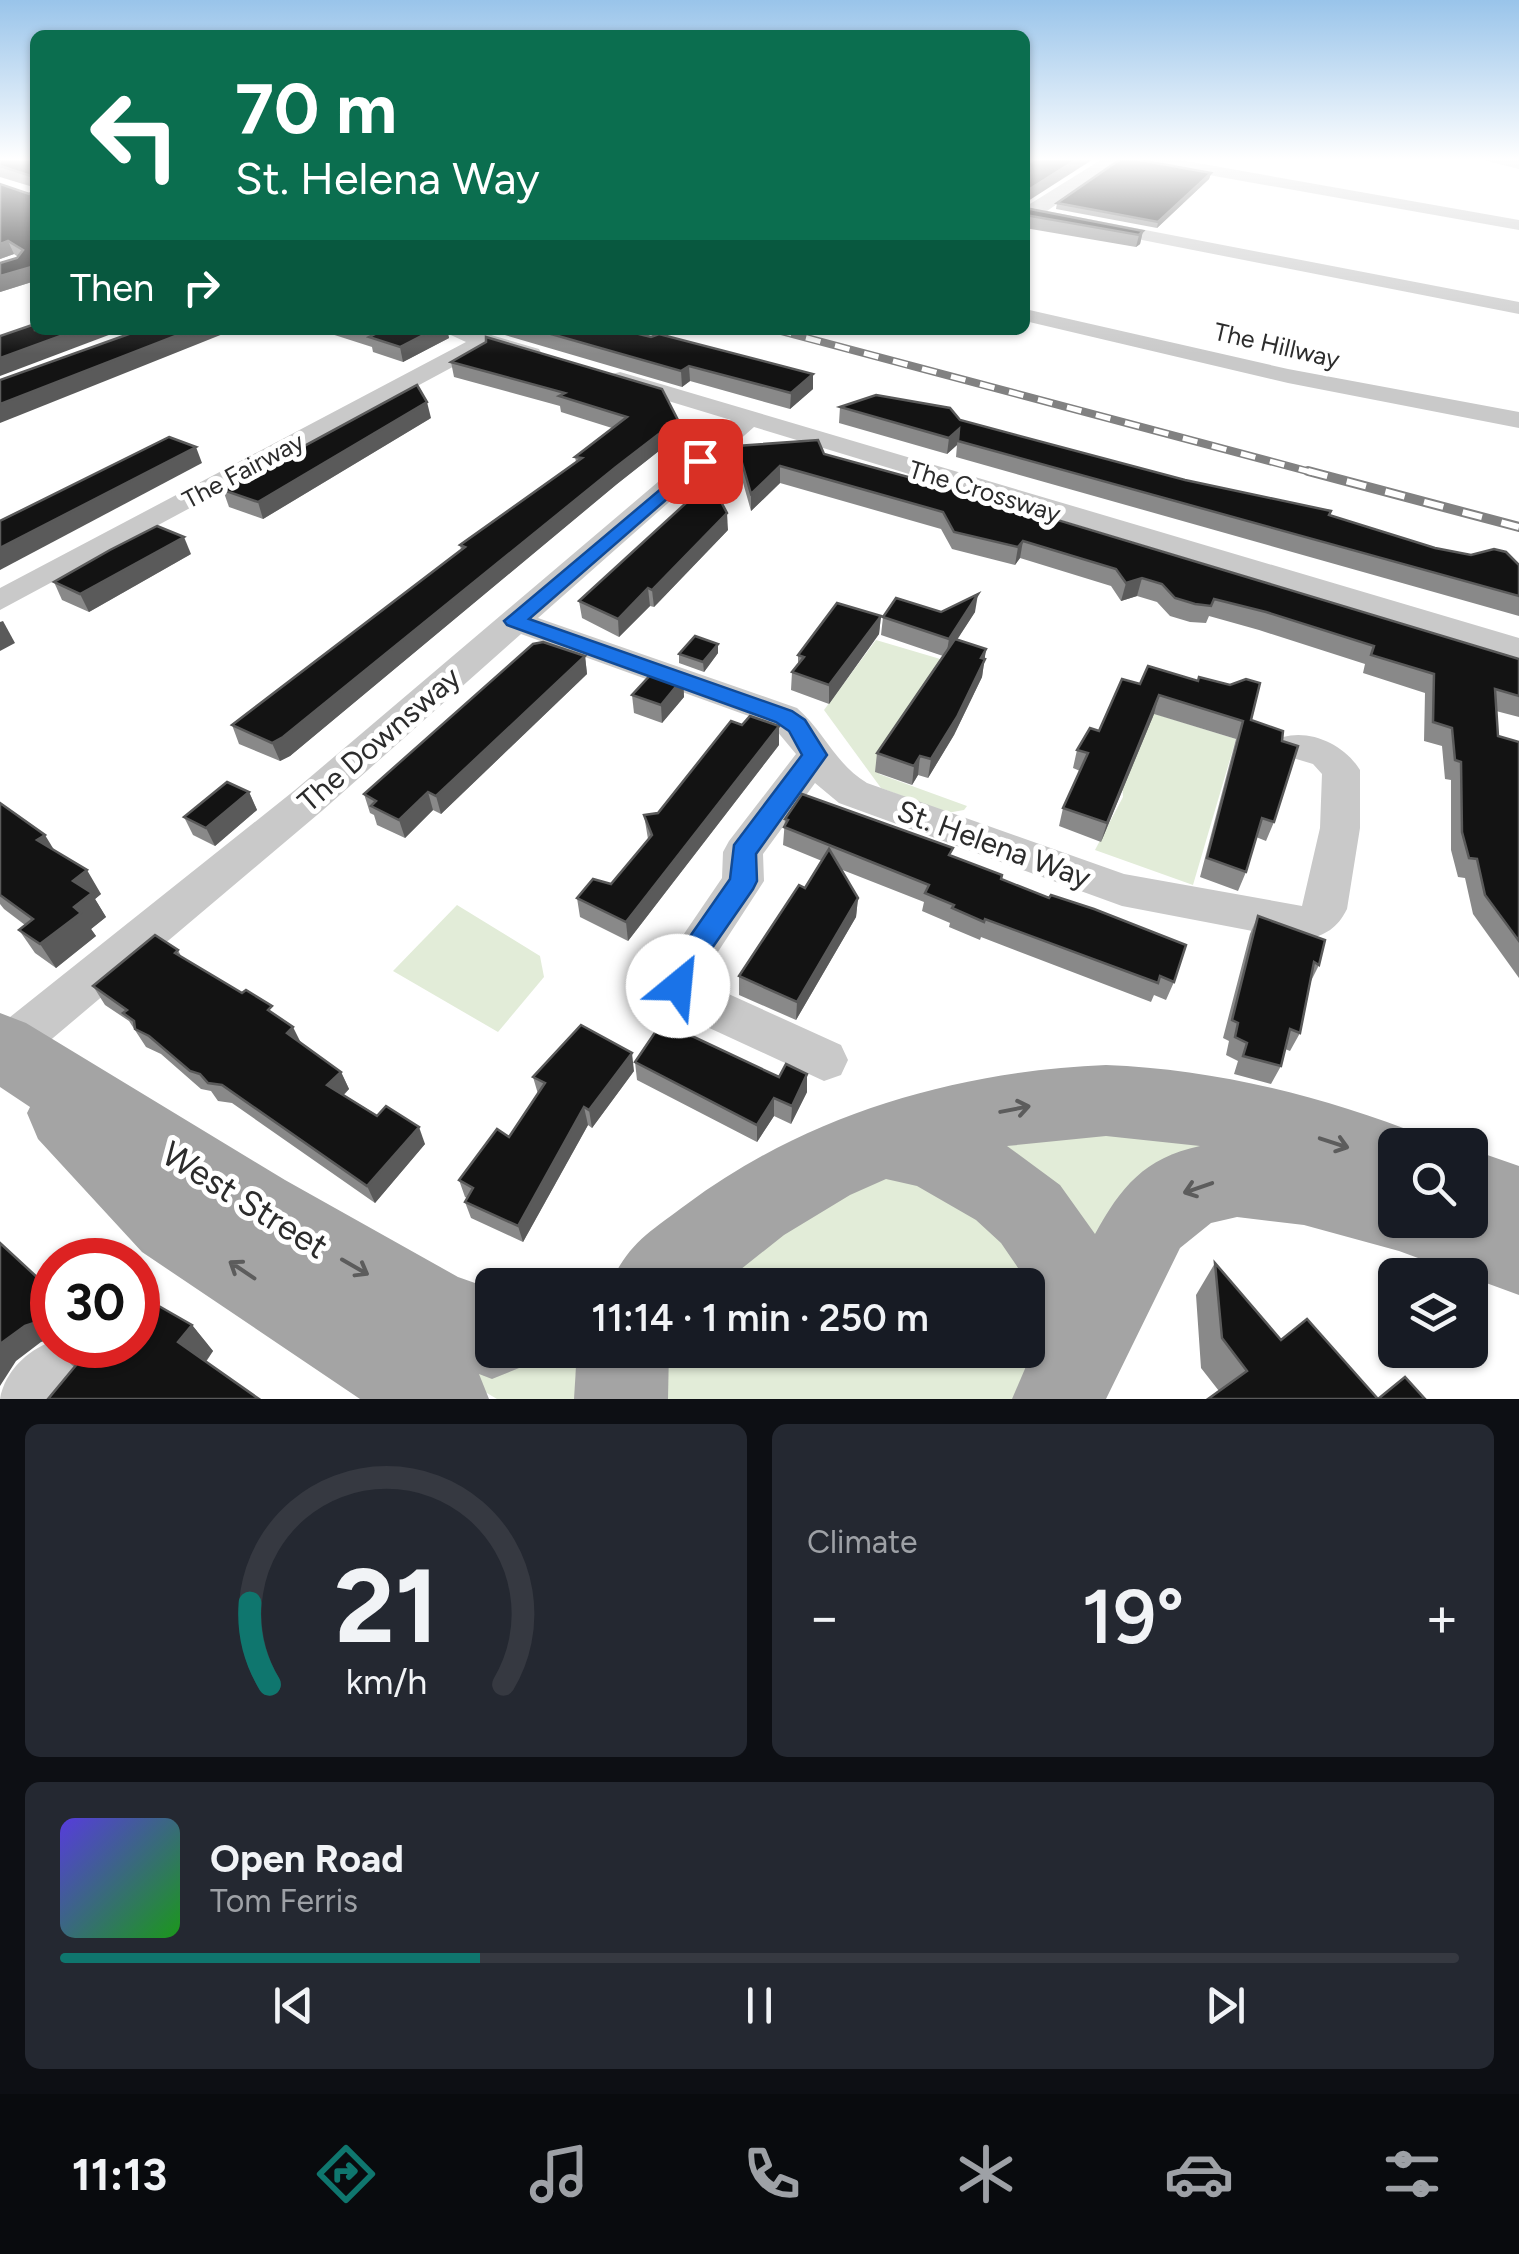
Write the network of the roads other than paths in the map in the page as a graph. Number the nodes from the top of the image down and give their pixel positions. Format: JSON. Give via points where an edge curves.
{"nodes":[{"id":1,"x":1081,"y":223,"type":"edge"},
{"id":2,"x":1519,"y":308,"type":"edge"},
{"id":3,"x":1030,"y":315,"type":"edge"},
{"id":4,"x":468,"y":335,"type":"edge"},
{"id":5,"x":486,"y":340,"type":"junction"},
{"id":6,"x":554,"y":360,"type":"edge"},
{"id":7,"x":588,"y":370,"type":"edge"},
{"id":8,"x":747,"y":420,"type":"junction"},
{"id":9,"x":1519,"y":420,"type":"edge"},
{"id":10,"x":0,"y":601,"type":"edge"},
{"id":11,"x":515,"y":621,"type":"junction"},
{"id":12,"x":1519,"y":649,"type":"edge"},
{"id":13,"x":1296,"y":746,"type":"edge"},
{"id":14,"x":815,"y":755,"type":"junction"},
{"id":15,"x":2,"y":1048,"type":"edge"},
{"id":16,"x":824,"y":1060,"type":"dead end"},
{"id":17,"x":886,"y":1141,"type":"junction"},
{"id":18,"x":1378,"y":1158,"type":"edge"},
{"id":19,"x":1488,"y":1196,"type":"edge"},
{"id":20,"x":1378,"y":1206,"type":"edge"},
{"id":21,"x":1519,"y":1207,"type":"edge"},
{"id":22,"x":1478,"y":1238,"type":"edge"},
{"id":23,"x":1519,"y":1252,"type":"edge"},
{"id":24,"x":675,"y":1268,"type":"edge"},
{"id":25,"x":475,"y":1328,"type":"edge"},
{"id":26,"x":621,"y":1368,"type":"edge"},
{"id":27,"x":1065,"y":1387,"type":"edge"},
{"id":28,"x":442,"y":1399,"type":"edge"},
{"id":29,"x":620,"y":1399,"type":"edge"}],
"edges":[{"from":1,"to":2,"type":"street"},
{"from":3,"to":9,"type":"street","name":"The Hillway"},
{"from":4,"to":5,"type":"street"},
{"from":5,"to":6,"type":"street"},
{"from":5,"to":10,"type":"street","name":"The Fairway"},
{"from":7,"to":8,"type":"street","name":"The Crossway"},
{"from":8,"to":11,"type":"street","name":"The Downsway"},
{"from":8,"to":12,"type":"street","name":"The Crossway"},
{"from":11,"to":14,"type":"street","name":"St. Helena Way","via":[[784,716]]},
{"from":11,"to":15,"type":"street","name":"The Downsway","via":[[310,800]]},
{"from":13,"to":14,"type":"street","name":"St. Helena Way","via":[[1326,754],[1342,770],[1326,909],[1305,924],[1075,875],[833,783]]},
{"from":14,"to":16,"type":"street","via":[[743,852],[743,881],[678,975],[678,986],[682,994]]},
{"from":15,"to":25,"type":"main road","name":"West Street","one_way":true,"via":[[372,1278]]},
{"from":28,"to":15,"type":"main road","name":"West Street","one_way":true,"via":[[172,1222]]},
{"from":17,"to":18,"type":"main road","one_way":true,"via":[[1032,1106],[1142,1102],[1299,1132]]},
{"from":17,"to":24,"type":"main road","via":[[819,1168],[764,1201]]},
{"from":17,"to":27,"type":"main road","via":[[965,1164],[1027,1211],[1062,1260],[1076,1299]]},
{"from":19,"to":21,"type":"main road"},
{"from":20,"to":27,"type":"main road","one_way":true,"via":[[1237,1178],[1190,1188],[1150,1218]]},
{"from":22,"to":23,"type":"main road"},
{"from":26,"to":29,"type":"main road"}]}
